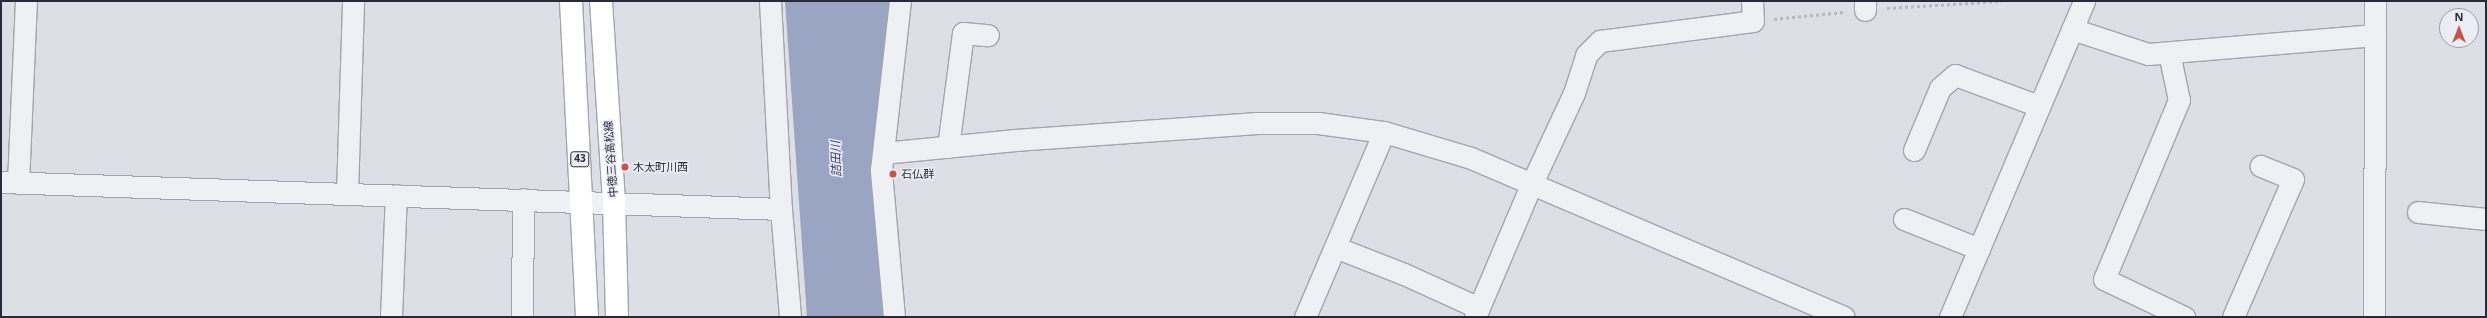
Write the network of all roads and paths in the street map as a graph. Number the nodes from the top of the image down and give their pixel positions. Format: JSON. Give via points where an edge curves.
{"nodes":[{"id":1,"x":26,"y":1,"type":"edge"},
{"id":2,"x":353,"y":1,"type":"edge"},
{"id":3,"x":566,"y":1,"type":"edge"},
{"id":4,"x":571,"y":1,"type":"edge"},
{"id":5,"x":601,"y":1,"type":"edge"},
{"id":6,"x":770,"y":1,"type":"edge"},
{"id":7,"x":900,"y":1,"type":"edge"},
{"id":8,"x":1752,"y":1,"type":"edge"},
{"id":9,"x":2084,"y":1,"type":"edge"},
{"id":10,"x":2375,"y":1,"type":"edge"},
{"id":11,"x":572,"y":24,"type":"junction"},
{"id":12,"x":2072,"y":29,"type":"junction"},
{"id":13,"x":988,"y":35,"type":"dead end"},
{"id":14,"x":2375,"y":35,"type":"junction"},
{"id":15,"x":2169,"y":53,"type":"junction"},
{"id":16,"x":2039,"y":106,"type":"junction"},
{"id":17,"x":1384,"y":132,"type":"junction"},
{"id":18,"x":948,"y":147,"type":"junction"},
{"id":19,"x":1914,"y":150,"type":"dead end"},
{"id":20,"x":883,"y":153,"type":"junction"},
{"id":21,"x":2261,"y":166,"type":"dead end"},
{"id":22,"x":10,"y":183,"type":"edge"},
{"id":23,"x":1532,"y":183,"type":"junction"},
{"id":24,"x":347,"y":194,"type":"junction"},
{"id":25,"x":396,"y":195,"type":"junction"},
{"id":26,"x":523,"y":199,"type":"junction"},
{"id":27,"x":583,"y":201,"type":"junction"},
{"id":28,"x":614,"y":202,"type":"junction"},
{"id":29,"x":781,"y":209,"type":"junction"},
{"id":30,"x":2418,"y":212,"type":"dead end"},
{"id":31,"x":1904,"y":218,"type":"dead end"},
{"id":32,"x":2486,"y":219,"type":"edge"},
{"id":33,"x":1335,"y":247,"type":"junction"},
{"id":34,"x":1979,"y":249,"type":"junction"},
{"id":35,"x":1477,"y":312,"type":"edge"},
{"id":36,"x":391,"y":317,"type":"edge"},
{"id":37,"x":522,"y":317,"type":"edge"},
{"id":38,"x":587,"y":317,"type":"edge"},
{"id":39,"x":617,"y":317,"type":"edge"},
{"id":40,"x":790,"y":317,"type":"edge"},
{"id":41,"x":894,"y":317,"type":"edge"},
{"id":42,"x":1306,"y":317,"type":"edge"},
{"id":43,"x":1844,"y":317,"type":"edge"},
{"id":44,"x":1950,"y":317,"type":"edge"},
{"id":45,"x":2184,"y":317,"type":"edge"},
{"id":46,"x":2233,"y":317,"type":"edge"},
{"id":47,"x":2374,"y":317,"type":"edge"}],
"edges":[{"from":1,"to":22,"type":"street"},
{"from":2,"to":24,"type":"street"},
{"from":3,"to":11,"type":"main road"},
{"from":4,"to":11,"type":"main road","number":"43"},
{"from":5,"to":28,"type":"main road","name":"中徳三谷高松線"},
{"from":6,"to":29,"type":"street"},
{"from":7,"to":20,"type":"street"},
{"from":8,"to":23,"type":"street","via":[[1753,21],[1600,41],[1586,55],[1574,92]]},
{"from":9,"to":12,"type":"street"},
{"from":10,"to":14,"type":"street"},
{"from":11,"to":27,"type":"main road","number":"43"},
{"from":12,"to":15,"type":"street","via":[[2148,54]]},
{"from":12,"to":16,"type":"street"},
{"from":13,"to":18,"type":"street","via":[[955,32]]},
{"from":14,"to":15,"type":"street"},
{"from":14,"to":47,"type":"street"},
{"from":15,"to":45,"type":"street","via":[[2179,100],[2104,279]]},
{"from":16,"to":19,"type":"street","via":[[1956,75],[1940,88]]},
{"from":16,"to":34,"type":"street"},
{"from":17,"to":18,"type":"street","via":[[1318,123],[1256,123]]},
{"from":17,"to":23,"type":"street","via":[[1471,158]]},
{"from":17,"to":33,"type":"street"},
{"from":18,"to":20,"type":"street"},
{"from":20,"to":41,"type":"street","via":[[881,170]]},
{"from":21,"to":46,"type":"street","via":[[2293,179]]},
{"from":22,"to":24,"type":"street"},
{"from":23,"to":35,"type":"street"},
{"from":23,"to":43,"type":"street"},
{"from":24,"to":25,"type":"street"},
{"from":25,"to":26,"type":"street"},
{"from":25,"to":36,"type":"street"},
{"from":26,"to":27,"type":"street"},
{"from":26,"to":37,"type":"street"},
{"from":27,"to":28,"type":"street"},
{"from":27,"to":38,"type":"main road","number":"43"},
{"from":28,"to":29,"type":"street"},
{"from":28,"to":39,"type":"main road","name":"中徳三谷高松線"},
{"from":29,"to":40,"type":"street"},
{"from":30,"to":32,"type":"street"},
{"from":31,"to":34,"type":"street"},
{"from":33,"to":35,"type":"street","via":[[1404,274]]},
{"from":33,"to":42,"type":"street"},
{"from":34,"to":44,"type":"street"}]}
